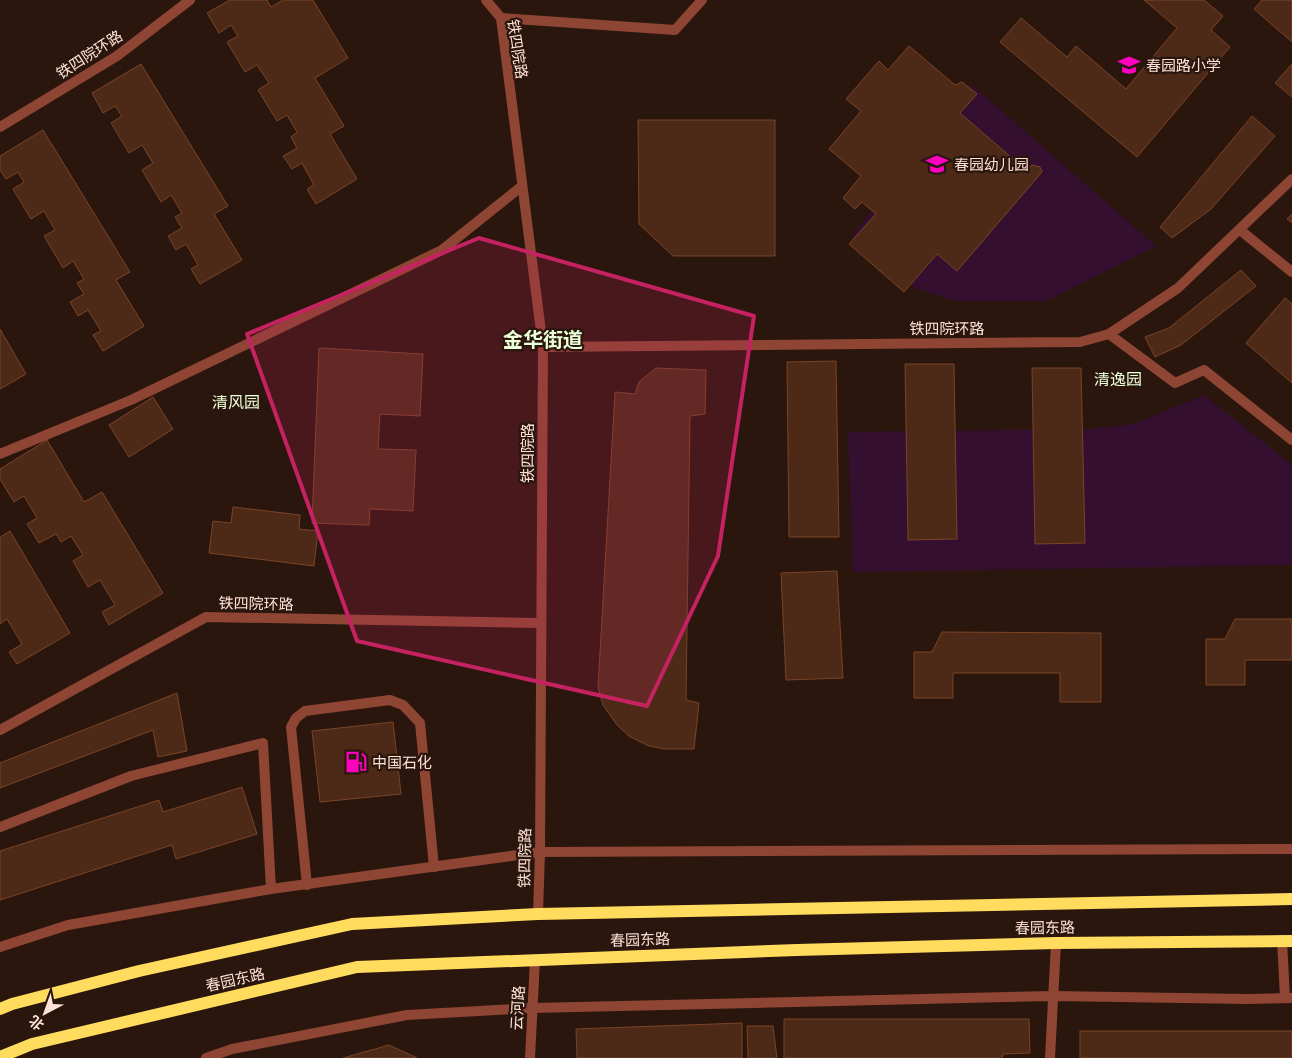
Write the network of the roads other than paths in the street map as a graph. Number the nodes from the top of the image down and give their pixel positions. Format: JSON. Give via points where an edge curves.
{"nodes":[{"id":1,"x":190,"y":0,"type":"edge"},
{"id":2,"x":486,"y":0,"type":"edge"},
{"id":3,"x":702,"y":0,"type":"edge"},
{"id":4,"x":501,"y":18,"type":"junction"},
{"id":5,"x":0,"y":127,"type":"edge"},
{"id":6,"x":1292,"y":179,"type":"edge"},
{"id":7,"x":522,"y":186,"type":"junction"},
{"id":8,"x":1240,"y":230,"type":"junction"},
{"id":9,"x":1292,"y":272,"type":"edge"},
{"id":10,"x":1109,"y":334,"type":"junction"},
{"id":11,"x":542,"y":347,"type":"junction"},
{"id":12,"x":1292,"y":440,"type":"edge"},
{"id":13,"x":0,"y":454,"type":"edge"},
{"id":14,"x":541,"y":623,"type":"junction"},
{"id":15,"x":0,"y":730,"type":"edge"},
{"id":16,"x":0,"y":827,"type":"edge"},
{"id":17,"x":1292,"y":849,"type":"edge"},
{"id":18,"x":540,"y":852,"type":"junction"},
{"id":19,"x":434,"y":867,"type":"junction"},
{"id":20,"x":307,"y":885,"type":"junction"},
{"id":21,"x":272,"y":889,"type":"junction"},
{"id":22,"x":1292,"y":899,"type":"edge"},
{"id":23,"x":538,"y":914,"type":"junction"},
{"id":24,"x":1287,"y":940,"type":"edge"},
{"id":25,"x":1056,"y":943,"type":"junction"},
{"id":26,"x":0,"y":947,"type":"edge"},
{"id":27,"x":535,"y":960,"type":"junction"},
{"id":28,"x":1053,"y":996,"type":"junction"},
{"id":29,"x":1288,"y":998,"type":"edge"},
{"id":30,"x":532,"y":1008,"type":"junction"},
{"id":31,"x":0,"y":1009,"type":"edge"},
{"id":32,"x":0,"y":1056,"type":"edge"},
{"id":33,"x":206,"y":1058,"type":"edge"},
{"id":34,"x":530,"y":1058,"type":"edge"},
{"id":35,"x":1050,"y":1058,"type":"edge"}],
"edges":[{"from":1,"to":5,"type":"street","name":"铁四院环路","via":[[117,56]]},
{"from":2,"to":4,"type":"street","name":"铁四院路"},
{"from":3,"to":4,"type":"street","via":[[675,30]]},
{"from":4,"to":7,"type":"street","name":"铁四院路"},
{"from":6,"to":8,"type":"street","name":"铁四院环路"},
{"from":7,"to":11,"type":"street","name":"铁四院路"},
{"from":7,"to":13,"type":"street","via":[[442,250],[131,400]]},
{"from":8,"to":9,"type":"street"},
{"from":8,"to":10,"type":"street","name":"铁四院环路","via":[[1178,288]]},
{"from":10,"to":11,"type":"street","name":"铁四院环路","via":[[1080,342]]},
{"from":10,"to":12,"type":"street","via":[[1175,383],[1204,370]]},
{"from":11,"to":14,"type":"street","name":"铁四院路"},
{"from":14,"to":15,"type":"street","name":"铁四院环路","via":[[206,617]]},
{"from":14,"to":18,"type":"street","name":"铁四院路"},
{"from":16,"to":21,"type":"street","via":[[131,776],[263,743]]},
{"from":17,"to":18,"type":"street"},
{"from":18,"to":19,"type":"street"},
{"from":18,"to":23,"type":"street","name":"铁四院路"},
{"from":19,"to":20,"type":"street"},
{"from":19,"to":20,"type":"street","via":[[420,723],[403,705],[390,700],[305,711],[291,727]]},
{"from":20,"to":21,"type":"street"},
{"from":21,"to":26,"type":"street","via":[[68,925]]},
{"from":22,"to":23,"type":"main road","name":"春园东路"},
{"from":23,"to":31,"type":"main road","name":"春园东路","via":[[352,924],[139,971]]},
{"from":24,"to":25,"type":"main road","name":"春园东路"},
{"from":24,"to":29,"type":"street"},
{"from":25,"to":27,"type":"main road","name":"春园东路"},
{"from":25,"to":28,"type":"street"},
{"from":27,"to":30,"type":"street","name":"云河路"},
{"from":27,"to":32,"type":"main road","name":"春园东路","via":[[357,968],[32,1044]]},
{"from":28,"to":29,"type":"street"},
{"from":28,"to":30,"type":"street"},
{"from":28,"to":35,"type":"street"},
{"from":30,"to":33,"type":"street","via":[[407,1015],[232,1049]]},
{"from":30,"to":34,"type":"street","name":"云河路"}]}
